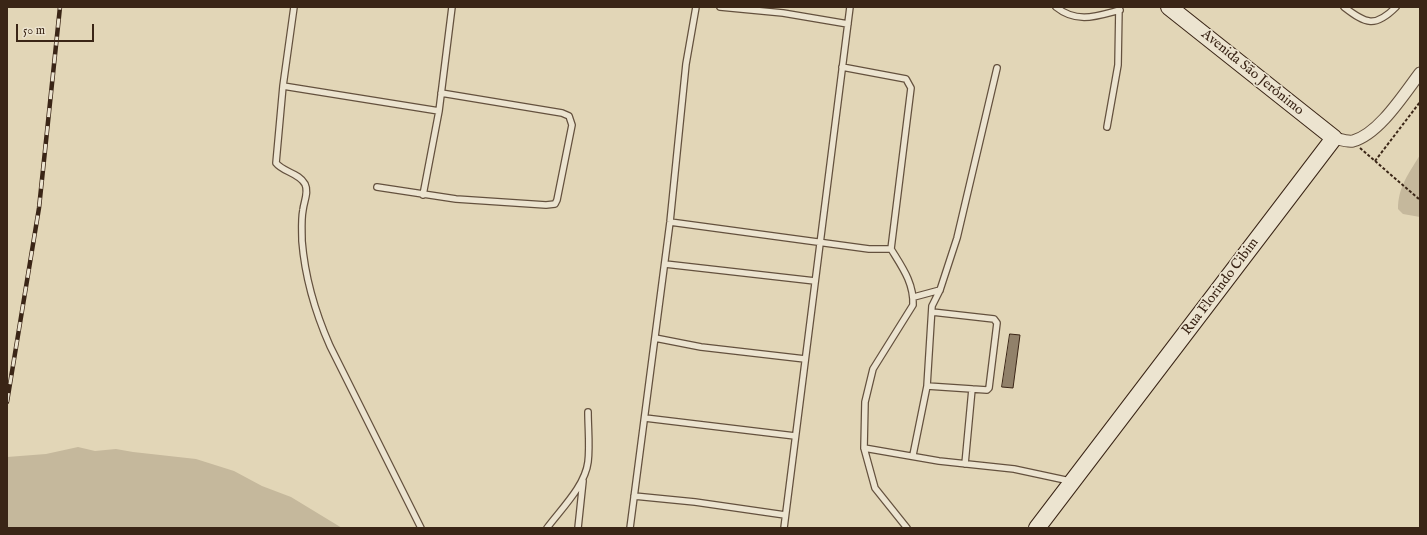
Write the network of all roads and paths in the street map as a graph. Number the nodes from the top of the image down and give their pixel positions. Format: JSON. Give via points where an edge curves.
{"nodes":[{"id":1,"x":294,"y":7,"type":"edge"},
{"id":2,"x":452,"y":7,"type":"edge"},
{"id":3,"x":696,"y":7,"type":"edge"},
{"id":4,"x":720,"y":7,"type":"edge"},
{"id":5,"x":850,"y":7,"type":"edge"},
{"id":6,"x":1056,"y":7,"type":"edge"},
{"id":7,"x":1169,"y":7,"type":"edge"},
{"id":8,"x":1344,"y":7,"type":"edge"},
{"id":9,"x":1396,"y":7,"type":"edge"},
{"id":10,"x":1119,"y":8,"type":"edge"},
{"id":11,"x":848,"y":24,"type":"junction"},
{"id":12,"x":842,"y":67,"type":"junction"},
{"id":13,"x":997,"y":68,"type":"dead end"},
{"id":14,"x":1420,"y":73,"type":"edge"},
{"id":15,"x":283,"y":86,"type":"junction"},
{"id":16,"x":441,"y":93,"type":"junction"},
{"id":17,"x":1420,"y":102,"type":"edge"},
{"id":18,"x":439,"y":111,"type":"junction"},
{"id":19,"x":1107,"y":128,"type":"dead end"},
{"id":20,"x":1334,"y":138,"type":"junction"},
{"id":21,"x":1352,"y":141,"type":"junction"},
{"id":22,"x":1375,"y":161,"type":"junction"},
{"id":23,"x":378,"y":187,"type":"dead end"},
{"id":24,"x":423,"y":195,"type":"junction"},
{"id":25,"x":1420,"y":200,"type":"edge"},
{"id":26,"x":670,"y":222,"type":"junction"},
{"id":27,"x":820,"y":241,"type":"junction"},
{"id":28,"x":891,"y":249,"type":"junction"},
{"id":29,"x":665,"y":264,"type":"junction"},
{"id":30,"x":815,"y":281,"type":"junction"},
{"id":31,"x":940,"y":290,"type":"junction"},
{"id":32,"x":914,"y":297,"type":"junction"},
{"id":33,"x":932,"y":312,"type":"junction"},
{"id":34,"x":655,"y":338,"type":"junction"},
{"id":35,"x":805,"y":359,"type":"junction"},
{"id":36,"x":927,"y":386,"type":"junction"},
{"id":37,"x":972,"y":389,"type":"junction"},
{"id":38,"x":588,"y":412,"type":"dead end"},
{"id":39,"x":644,"y":418,"type":"junction"},
{"id":40,"x":795,"y":436,"type":"junction"},
{"id":41,"x":864,"y":448,"type":"junction"},
{"id":42,"x":913,"y":455,"type":"junction"},
{"id":43,"x":965,"y":464,"type":"junction"},
{"id":44,"x":583,"y":478,"type":"junction"},
{"id":45,"x":1073,"y":482,"type":"junction"},
{"id":46,"x":634,"y":496,"type":"junction"},
{"id":47,"x":785,"y":515,"type":"junction"},
{"id":48,"x":421,"y":528,"type":"edge"},
{"id":49,"x":547,"y":528,"type":"edge"},
{"id":50,"x":578,"y":528,"type":"edge"},
{"id":51,"x":585,"y":528,"type":"edge"},
{"id":52,"x":630,"y":528,"type":"edge"},
{"id":53,"x":784,"y":528,"type":"edge"},
{"id":54,"x":907,"y":528,"type":"edge"},
{"id":55,"x":1037,"y":528,"type":"edge"}],
"edges":[{"from":1,"to":15,"type":"lane"},
{"from":2,"to":16,"type":"lane"},
{"from":3,"to":26,"type":"lane","via":[[686,64]]},
{"from":4,"to":11,"type":"lane","via":[[783,13]]},
{"from":5,"to":11,"type":"lane"},
{"from":6,"to":10,"type":"lane","via":[[1070,16],[1093,17]]},
{"from":7,"to":20,"type":"street","name":"Avenida São Jerônimo"},
{"from":8,"to":9,"type":"lane","via":[[1360,19],[1375,22],[1385,18]]},
{"from":10,"to":19,"type":"lane","via":[[1118,65]]},
{"from":11,"to":12,"type":"lane"},
{"from":12,"to":27,"type":"lane"},
{"from":12,"to":28,"type":"lane","via":[[906,79],[911,88]]},
{"from":13,"to":31,"type":"lane","via":[[957,238]]},
{"from":14,"to":21,"type":"street","via":[[1380,124]]},
{"from":15,"to":18,"type":"lane"},
{"from":15,"to":48,"type":"lane","via":[[276,163],[280,168],[304,181],[307,191],[302,212],[302,239],[305,267],[318,318]]},
{"from":16,"to":18,"type":"lane"},
{"from":16,"to":24,"type":"lane","via":[[562,113],[569,116],[572,125],[557,200],[552,205],[486,202]]},
{"from":17,"to":22,"type":"path"},
{"from":18,"to":24,"type":"lane"},
{"from":20,"to":21,"type":"street"},
{"from":20,"to":45,"type":"street","name":"Rua Florindo Cibim"},
{"from":21,"to":22,"type":"path"},
{"from":22,"to":25,"type":"path"},
{"from":23,"to":24,"type":"lane"},
{"from":26,"to":27,"type":"lane"},
{"from":26,"to":29,"type":"lane"},
{"from":27,"to":28,"type":"lane","via":[[869,249]]},
{"from":27,"to":30,"type":"lane"},
{"from":28,"to":32,"type":"lane","via":[[908,276]]},
{"from":29,"to":30,"type":"lane"},
{"from":29,"to":34,"type":"lane"},
{"from":30,"to":35,"type":"lane"},
{"from":31,"to":32,"type":"lane"},
{"from":31,"to":33,"type":"lane","via":[[932,306]]},
{"from":32,"to":41,"type":"lane","via":[[913,305],[873,369],[865,402]]},
{"from":33,"to":36,"type":"lane"},
{"from":33,"to":37,"type":"lane","via":[[996,321],[989,388],[985,391]]},
{"from":34,"to":35,"type":"lane","via":[[701,347]]},
{"from":34,"to":39,"type":"lane"},
{"from":35,"to":40,"type":"lane"},
{"from":36,"to":37,"type":"lane"},
{"from":36,"to":42,"type":"lane"},
{"from":37,"to":43,"type":"lane"},
{"from":38,"to":44,"type":"lane","via":[[588,462]]},
{"from":39,"to":40,"type":"lane"},
{"from":39,"to":46,"type":"lane"},
{"from":40,"to":47,"type":"lane"},
{"from":41,"to":42,"type":"lane"},
{"from":41,"to":54,"type":"lane","via":[[875,488]]},
{"from":42,"to":43,"type":"lane"},
{"from":43,"to":45,"type":"lane","via":[[1014,469]]},
{"from":44,"to":49,"type":"lane"},
{"from":44,"to":50,"type":"lane"},
{"from":45,"to":55,"type":"street","name":"Rua Florindo Cibim"},
{"from":46,"to":47,"type":"lane"},
{"from":46,"to":52,"type":"lane"},
{"from":47,"to":53,"type":"lane"},
{"from":50,"to":51,"type":"lane"}]}
